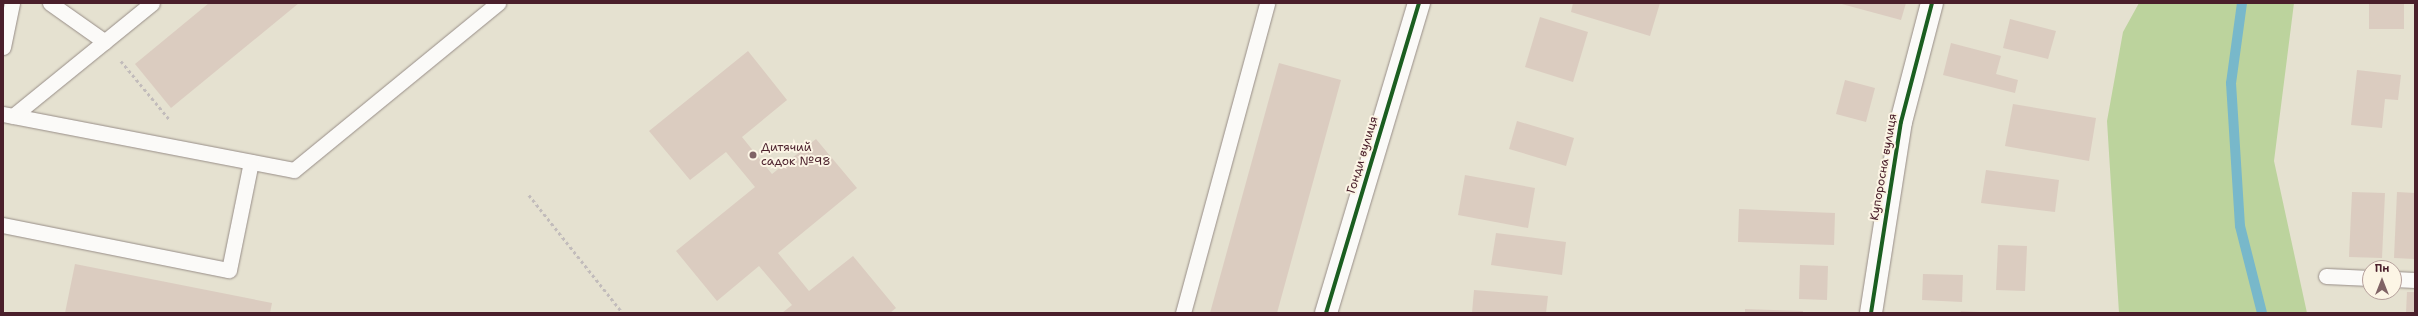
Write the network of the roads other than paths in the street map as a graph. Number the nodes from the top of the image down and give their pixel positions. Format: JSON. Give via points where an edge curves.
{"nodes":[{"id":1,"x":12,"y":3,"type":"edge"},
{"id":2,"x":50,"y":3,"type":"edge"},
{"id":3,"x":152,"y":3,"type":"edge"},
{"id":4,"x":498,"y":3,"type":"edge"},
{"id":5,"x":1267,"y":3,"type":"edge"},
{"id":6,"x":1419,"y":3,"type":"edge"},
{"id":7,"x":1932,"y":3,"type":"edge"},
{"id":8,"x":105,"y":42,"type":"junction"},
{"id":9,"x":3,"y":47,"type":"edge"},
{"id":10,"x":8,"y":115,"type":"edge"},
{"id":11,"x":251,"y":162,"type":"junction"},
{"id":12,"x":3,"y":226,"type":"edge"},
{"id":13,"x":2326,"y":276,"type":"dead end"},
{"id":14,"x":2362,"y":278,"type":"edge"},
{"id":15,"x":2402,"y":279,"type":"edge"},
{"id":16,"x":2415,"y":280,"type":"edge"},
{"id":17,"x":1183,"y":313,"type":"edge"},
{"id":18,"x":1326,"y":313,"type":"edge"},
{"id":19,"x":1870,"y":313,"type":"edge"}],
"edges":[{"from":1,"to":9,"type":"lane"},
{"from":2,"to":8,"type":"lane"},
{"from":3,"to":8,"type":"lane"},
{"from":4,"to":11,"type":"lane","via":[[294,170]]},
{"from":5,"to":17,"type":"lane"},
{"from":6,"to":18,"type":"street","name":"Гонди вулиця"},
{"from":7,"to":19,"type":"street","name":"Купоросна вулиця","via":[[1901,122]]},
{"from":8,"to":10,"type":"lane"},
{"from":10,"to":11,"type":"lane"},
{"from":11,"to":12,"type":"lane","via":[[229,270]]},
{"from":13,"to":14,"type":"lane"},
{"from":15,"to":16,"type":"lane"}]}
